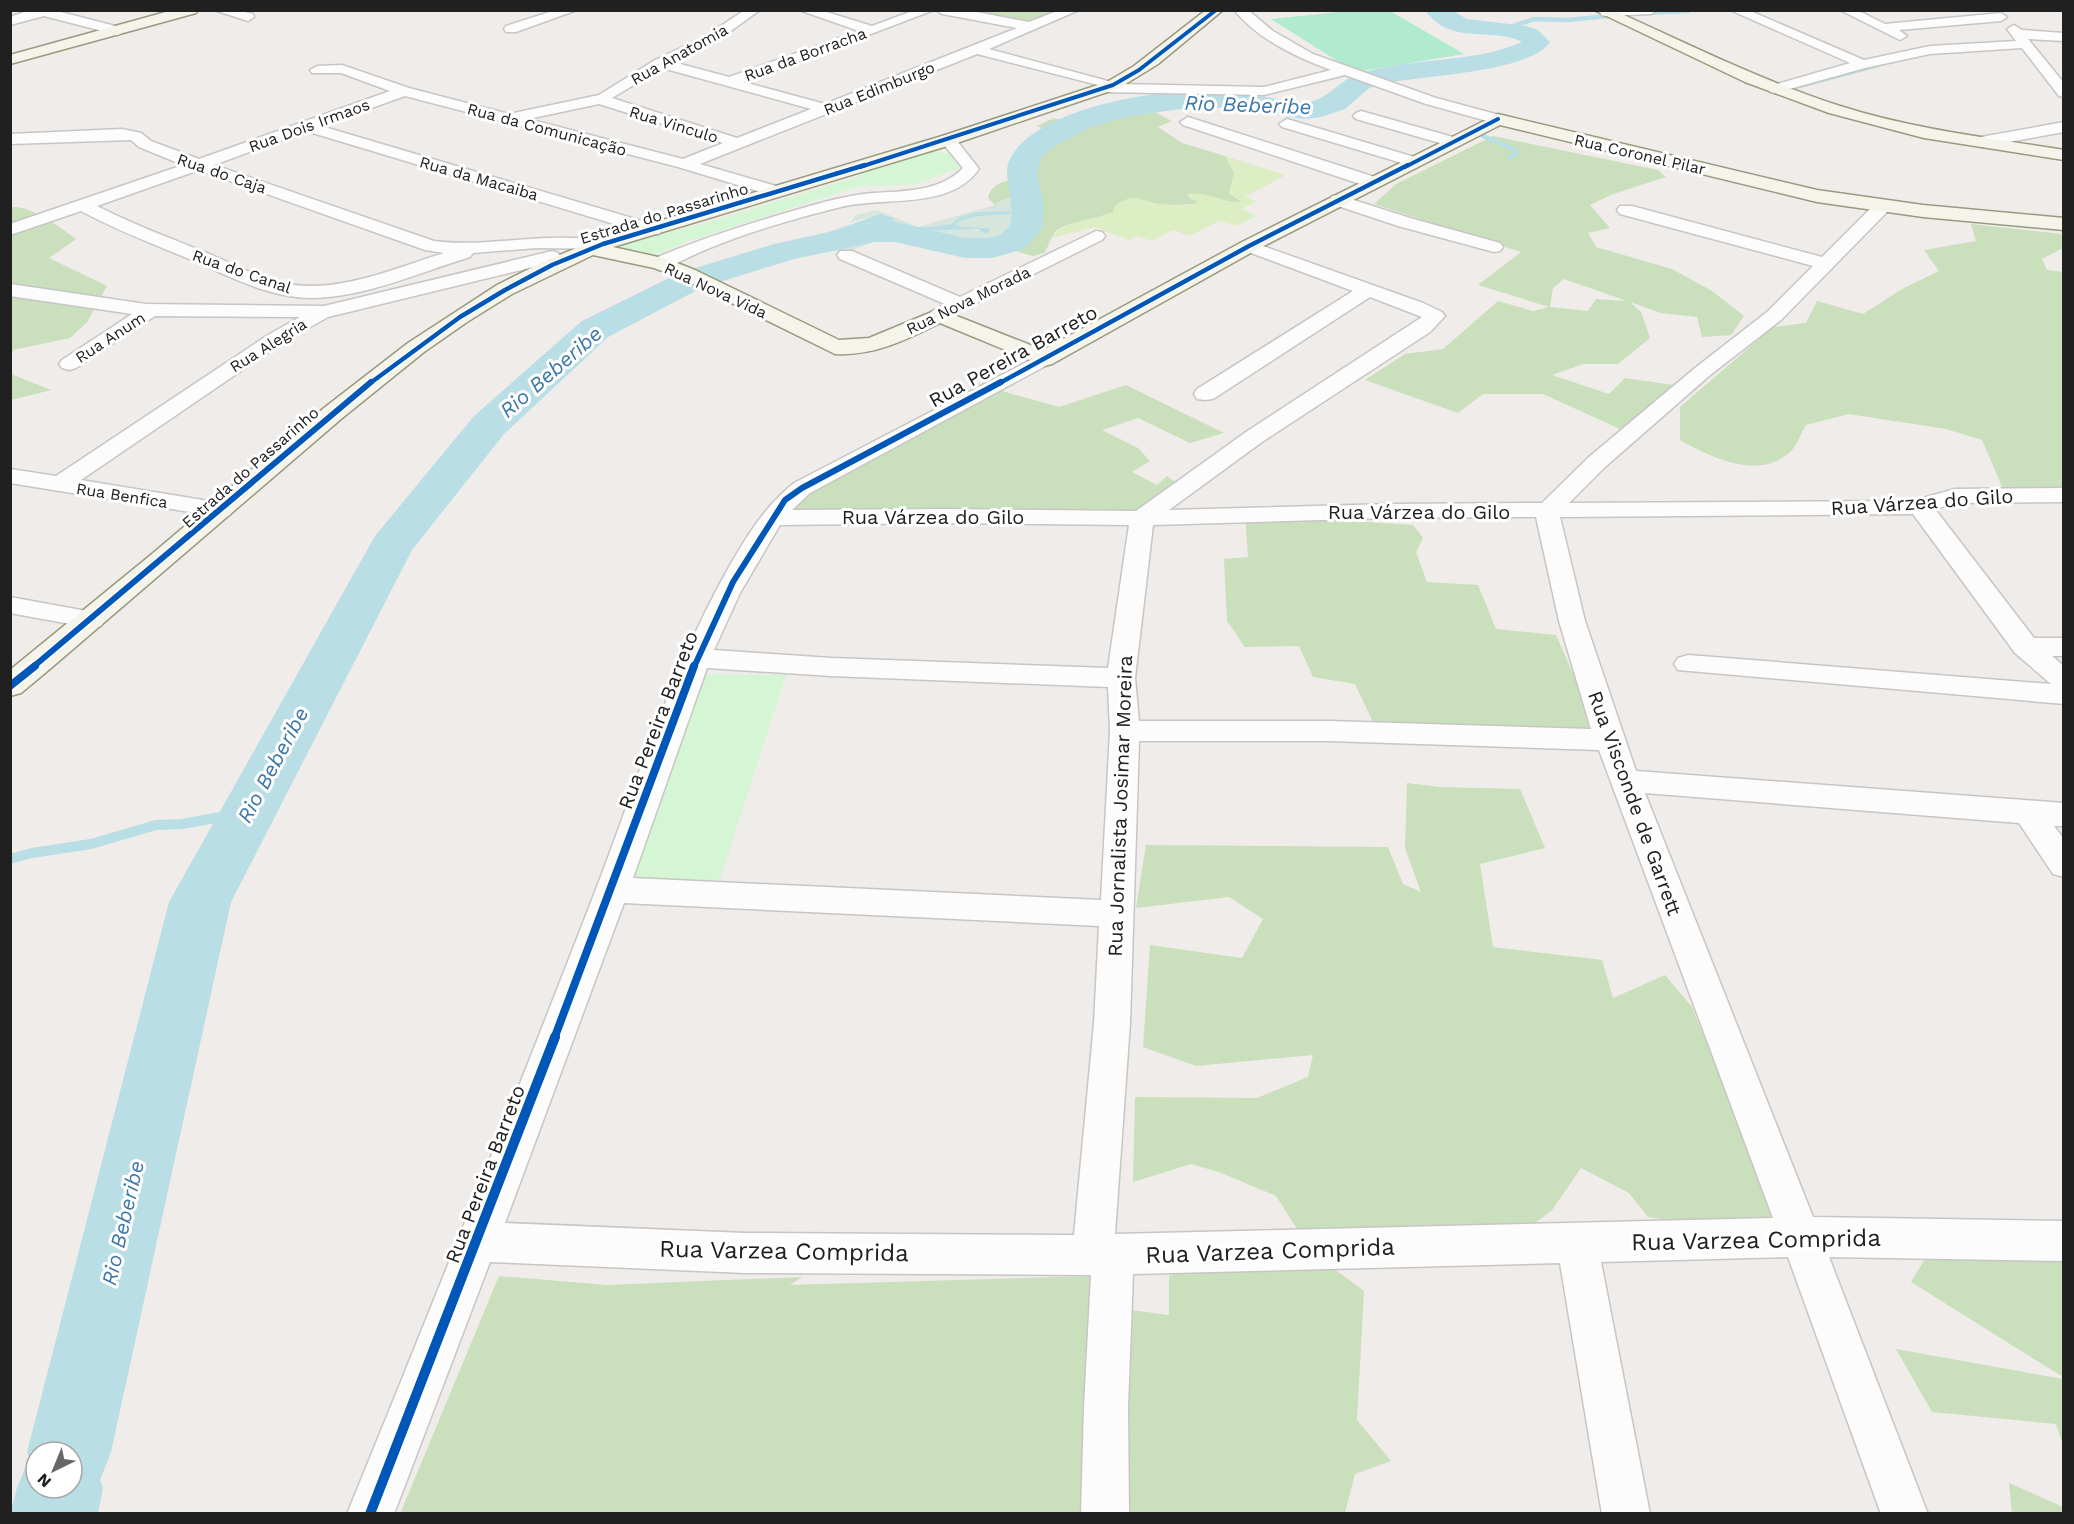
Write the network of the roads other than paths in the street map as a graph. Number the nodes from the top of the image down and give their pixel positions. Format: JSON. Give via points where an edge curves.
{"nodes":[{"id":1,"x":191,"y":10,"type":"edge"},
{"id":2,"x":220,"y":10,"type":"edge"},
{"id":3,"x":572,"y":10,"type":"edge"},
{"id":4,"x":754,"y":10,"type":"edge"},
{"id":5,"x":806,"y":10,"type":"edge"},
{"id":6,"x":928,"y":10,"type":"edge"},
{"id":7,"x":942,"y":10,"type":"edge"},
{"id":8,"x":1073,"y":10,"type":"edge"},
{"id":9,"x":1216,"y":10,"type":"edge"},
{"id":10,"x":1240,"y":10,"type":"edge"},
{"id":11,"x":1651,"y":10,"type":"edge"},
{"id":12,"x":1736,"y":10,"type":"edge"},
{"id":13,"x":40,"y":11,"type":"edge"},
{"id":14,"x":1876,"y":11,"type":"edge"},
{"id":15,"x":1849,"y":12,"type":"edge"},
{"id":16,"x":1607,"y":13,"type":"edge"},
{"id":17,"x":1996,"y":14,"type":"edge"},
{"id":18,"x":248,"y":17,"type":"dead end"},
{"id":19,"x":10,"y":21,"type":"edge"},
{"id":20,"x":1029,"y":26,"type":"junction"},
{"id":21,"x":1884,"y":28,"type":"junction"},
{"id":22,"x":511,"y":29,"type":"dead end"},
{"id":23,"x":118,"y":30,"type":"junction"},
{"id":24,"x":871,"y":30,"type":"junction"},
{"id":25,"x":2064,"y":37,"type":"edge"},
{"id":26,"x":2022,"y":39,"type":"junction"},
{"id":27,"x":976,"y":50,"type":"junction"},
{"id":28,"x":1930,"y":50,"type":"junction"},
{"id":29,"x":10,"y":60,"type":"edge"},
{"id":30,"x":660,"y":63,"type":"junction"},
{"id":31,"x":1863,"y":64,"type":"junction"},
{"id":32,"x":317,"y":70,"type":"dead end"},
{"id":33,"x":1345,"y":71,"type":"junction"},
{"id":34,"x":732,"y":81,"type":"junction"},
{"id":35,"x":1108,"y":86,"type":"junction"},
{"id":36,"x":1775,"y":89,"type":"junction"},
{"id":37,"x":404,"y":91,"type":"junction"},
{"id":38,"x":2064,"y":93,"type":"edge"},
{"id":39,"x":519,"y":99,"type":"dead end"},
{"id":40,"x":607,"y":101,"type":"junction"},
{"id":41,"x":828,"y":109,"type":"junction"},
{"id":42,"x":550,"y":110,"type":"junction"},
{"id":43,"x":1361,"y":116,"type":"dead end"},
{"id":44,"x":508,"y":119,"type":"junction"},
{"id":45,"x":1498,"y":119,"type":"junction"},
{"id":46,"x":1188,"y":122,"type":"dead end"},
{"id":47,"x":1287,"y":124,"type":"dead end"},
{"id":48,"x":304,"y":126,"type":"junction"},
{"id":49,"x":2064,"y":127,"type":"edge"},
{"id":50,"x":10,"y":139,"type":"edge"},
{"id":51,"x":1454,"y":142,"type":"junction"},
{"id":52,"x":1981,"y":142,"type":"junction"},
{"id":53,"x":738,"y":143,"type":"junction"},
{"id":54,"x":953,"y":147,"type":"junction"},
{"id":55,"x":2064,"y":155,"type":"edge"},
{"id":56,"x":1415,"y":162,"type":"junction"},
{"id":57,"x":684,"y":164,"type":"junction"},
{"id":58,"x":199,"y":165,"type":"junction"},
{"id":59,"x":1375,"y":183,"type":"junction"},
{"id":60,"x":777,"y":192,"type":"junction"},
{"id":61,"x":1338,"y":201,"type":"junction"},
{"id":62,"x":84,"y":206,"type":"junction"},
{"id":63,"x":1883,"y":206,"type":"junction"},
{"id":64,"x":1626,"y":210,"type":"dead end"},
{"id":65,"x":2064,"y":224,"type":"edge"},
{"id":66,"x":10,"y":230,"type":"edge"},
{"id":67,"x":653,"y":230,"type":"junction"},
{"id":68,"x":1096,"y":236,"type":"dead end"},
{"id":69,"x":1249,"y":246,"type":"junction"},
{"id":70,"x":1494,"y":247,"type":"dead end"},
{"id":71,"x":477,"y":249,"type":"junction"},
{"id":72,"x":590,"y":249,"type":"junction"},
{"id":73,"x":846,"y":255,"type":"dead end"},
{"id":74,"x":660,"y":263,"type":"junction"},
{"id":75,"x":1824,"y":263,"type":"junction"},
{"id":76,"x":10,"y":290,"type":"edge"},
{"id":77,"x":1368,"y":290,"type":"junction"},
{"id":78,"x":961,"y":304,"type":"junction"},
{"id":79,"x":151,"y":310,"type":"junction"},
{"id":80,"x":327,"y":311,"type":"junction"},
{"id":81,"x":939,"y":315,"type":"junction"},
{"id":82,"x":835,"y":346,"type":"joint"},
{"id":83,"x":1044,"y":359,"type":"junction"},
{"id":84,"x":69,"y":364,"type":"dead end"},
{"id":85,"x":1205,"y":394,"type":"dead end"},
{"id":86,"x":10,"y":476,"type":"edge"},
{"id":87,"x":59,"y":485,"type":"junction"},
{"id":88,"x":2064,"y":495,"type":"edge"},
{"id":89,"x":1920,"y":506,"type":"junction"},
{"id":90,"x":221,"y":510,"type":"junction"},
{"id":91,"x":1547,"y":511,"type":"junction"},
{"id":92,"x":772,"y":518,"type":"junction"},
{"id":93,"x":1142,"y":518,"type":"junction"},
{"id":94,"x":10,"y":605,"type":"edge"},
{"id":95,"x":92,"y":620,"type":"junction"},
{"id":96,"x":2025,"y":647,"type":"junction"},
{"id":97,"x":2064,"y":647,"type":"edge"},
{"id":98,"x":697,"y":658,"type":"junction"},
{"id":99,"x":1688,"y":664,"type":"dead end"},
{"id":100,"x":1121,"y":678,"type":"junction"},
{"id":101,"x":2064,"y":680,"type":"edge"},
{"id":102,"x":10,"y":686,"type":"edge"},
{"id":103,"x":2064,"y":694,"type":"edge"},
{"id":104,"x":1125,"y":731,"type":"junction"},
{"id":105,"x":1611,"y":740,"type":"junction"},
{"id":106,"x":1625,"y":781,"type":"junction"},
{"id":107,"x":2028,"y":812,"type":"junction"},
{"id":108,"x":2064,"y":815,"type":"edge"},
{"id":109,"x":2064,"y":865,"type":"edge"},
{"id":110,"x":612,"y":890,"type":"junction"},
{"id":111,"x":1117,"y":914,"type":"junction"},
{"id":112,"x":1801,"y":1237,"type":"junction"},
{"id":113,"x":2064,"y":1241,"type":"edge"},
{"id":114,"x":477,"y":1242,"type":"junction"},
{"id":115,"x":1577,"y":1243,"type":"junction"},
{"id":116,"x":1103,"y":1255,"type":"junction"},
{"id":117,"x":370,"y":1514,"type":"edge"},
{"id":118,"x":1105,"y":1514,"type":"edge"},
{"id":119,"x":1626,"y":1514,"type":"edge"},
{"id":120,"x":1905,"y":1514,"type":"edge"}],
"edges":[{"from":1,"to":23,"type":"street"},
{"from":2,"to":18,"type":"street"},
{"from":3,"to":22,"type":"street"},
{"from":4,"to":30,"type":"street","name":"Rua Anatomia","via":[[709,40]]},
{"from":5,"to":24,"type":"street"},
{"from":6,"to":24,"type":"street","name":"Rua da Borracha"},
{"from":7,"to":20,"type":"street"},
{"from":8,"to":20,"type":"street","name":"Rua Edimburgo"},
{"from":9,"to":35,"type":"street","name":"Estrada do Passarinho","via":[[1135,74]]},
{"from":10,"to":33,"type":"street","name":"Rua Coronel Pilar","via":[[1278,40]]},
{"from":11,"to":16,"type":"street"},
{"from":12,"to":31,"type":"street"},
{"from":13,"to":19,"type":"street"},
{"from":13,"to":23,"type":"street"},
{"from":14,"to":15,"type":"street"},
{"from":15,"to":21,"type":"street"},
{"from":16,"to":36,"type":"street"},
{"from":17,"to":21,"type":"street"},
{"from":17,"to":26,"type":"street"},
{"from":20,"to":27,"type":"street","name":"Rua Edimburgo"},
{"from":21,"to":28,"type":"street"},
{"from":23,"to":29,"type":"street"},
{"from":24,"to":34,"type":"street","name":"Rua da Borracha"},
{"from":25,"to":26,"type":"street"},
{"from":26,"to":28,"type":"street"},
{"from":26,"to":38,"type":"street"},
{"from":27,"to":35,"type":"street"},
{"from":27,"to":41,"type":"street","name":"Rua Edimburgo"},
{"from":28,"to":31,"type":"street"},
{"from":30,"to":34,"type":"street"},
{"from":30,"to":40,"type":"street","name":"Rua Anatomia"},
{"from":31,"to":36,"type":"street"},
{"from":32,"to":37,"type":"street","name":"Rua da Comunicação","via":[[342,69]]},
{"from":33,"to":35,"type":"street","via":[[1264,91]]},
{"from":33,"to":45,"type":"street","name":"Rua Coronel Pilar"},
{"from":34,"to":41,"type":"street"},
{"from":35,"to":54,"type":"street","name":"Estrada do Passarinho"},
{"from":36,"to":52,"type":"street","via":[[1860,118]]},
{"from":37,"to":44,"type":"street","name":"Rua da Comunicação"},
{"from":37,"to":48,"type":"street","name":"Rua Dois Irmaos"},
{"from":39,"to":42,"type":"street"},
{"from":40,"to":42,"type":"street","name":"Rua Anatomia"},
{"from":40,"to":53,"type":"street","name":"Rua Vinculo"},
{"from":41,"to":53,"type":"street","name":"Rua Edimburgo"},
{"from":42,"to":44,"type":"street","name":"Rua Anatomia"},
{"from":43,"to":51,"type":"street"},
{"from":44,"to":57,"type":"street","name":"Rua da Comunicação"},
{"from":45,"to":51,"type":"street","name":"Rua Pereira Barreto"},
{"from":45,"to":63,"type":"street","name":"Rua Coronel Pilar","via":[[1797,192]]},
{"from":46,"to":59,"type":"street"},
{"from":47,"to":56,"type":"street"},
{"from":48,"to":58,"type":"street","name":"Rua Dois Irmaos"},
{"from":48,"to":67,"type":"street","name":"Rua da Macaiba"},
{"from":49,"to":52,"type":"street"},
{"from":50,"to":58,"type":"street","name":"Rua do Caja","via":[[103,133],[136,136],[151,148]]},
{"from":51,"to":56,"type":"street","name":"Rua Pereira Barreto"},
{"from":52,"to":55,"type":"street"},
{"from":53,"to":57,"type":"street","name":"Rua Edimburgo"},
{"from":54,"to":60,"type":"street","name":"Estrada do Passarinho","via":[[920,148]]},
{"from":54,"to":74,"type":"street","via":[[971,169],[946,188],[840,202],[708,242]]},
{"from":56,"to":59,"type":"street","name":"Rua Pereira Barreto"},
{"from":57,"to":60,"type":"street","name":"Rua da Comunicação"},
{"from":58,"to":62,"type":"street","name":"Rua Dois Irmaos"},
{"from":58,"to":71,"type":"street","name":"Rua do Caja","via":[[431,246]]},
{"from":59,"to":61,"type":"street","name":"Rua Pereira Barreto"},
{"from":60,"to":67,"type":"street","name":"Estrada do Passarinho"},
{"from":61,"to":69,"type":"street","name":"Rua Pereira Barreto"},
{"from":61,"to":70,"type":"street"},
{"from":62,"to":66,"type":"street","name":"Rua Dois Irmaos"},
{"from":62,"to":71,"type":"street","name":"Rua do Canal","via":[[231,270],[298,291],[329,290],[369,281]]},
{"from":63,"to":65,"type":"street","name":"Rua Coronel Pilar"},
{"from":63,"to":75,"type":"street"},
{"from":64,"to":75,"type":"street"},
{"from":67,"to":72,"type":"street","name":"Estrada do Passarinho"},
{"from":68,"to":78,"type":"street","name":"Rua Nova Morada"},
{"from":69,"to":77,"type":"street"},
{"from":69,"to":83,"type":"street","name":"Rua Pereira Barreto"},
{"from":71,"to":72,"type":"street","via":[[529,243]]},
{"from":72,"to":74,"type":"street","name":"Rua Nova Vida"},
{"from":72,"to":80,"type":"street","name":"Rua Alegria"},
{"from":72,"to":90,"type":"street","name":"Estrada do Passarinho","via":[[494,294],[413,349],[352,396]]},
{"from":73,"to":78,"type":"street"},
{"from":74,"to":82,"type":"street","name":"Rua Nova Vida"},
{"from":75,"to":91,"type":"street","via":[[1774,316],[1605,455]]},
{"from":76,"to":79,"type":"street"},
{"from":77,"to":85,"type":"street"},
{"from":77,"to":93,"type":"street","via":[[1431,312],[1434,320],[1254,437]]},
{"from":78,"to":81,"type":"street","name":"Rua Nova Morada"},
{"from":79,"to":80,"type":"street"},
{"from":79,"to":84,"type":"street","name":"Rua Anum"},
{"from":80,"to":87,"type":"street","name":"Rua Alegria","via":[[275,339]]},
{"from":81,"to":82,"type":"street","name":"Rua Nova Morada","via":[[865,347]]},
{"from":81,"to":83,"type":"street"},
{"from":83,"to":92,"type":"street","name":"Rua Pereira Barreto","via":[[802,488],[785,500]]},
{"from":86,"to":87,"type":"street","name":"Rua Benfica"},
{"from":87,"to":90,"type":"street","name":"Rua Benfica"},
{"from":88,"to":89,"type":"street","name":"Rua Várzea do Gilo","via":[[1955,496]]},
{"from":89,"to":91,"type":"street","name":"Rua Várzea do Gilo"},
{"from":89,"to":96,"type":"street"},
{"from":90,"to":95,"type":"street","name":"Estrada do Passarinho"},
{"from":91,"to":93,"type":"street","name":"Rua Várzea do Gilo"},
{"from":91,"to":105,"type":"street","name":"Rua Visconde de Garrett","via":[[1558,572]]},
{"from":92,"to":93,"type":"street","name":"Rua Várzea do Gilo"},
{"from":92,"to":98,"type":"street","name":"Rua Pereira Barreto","via":[[733,582]]},
{"from":93,"to":100,"type":"street","name":"Rua Jornalista Josimar Moreira"},
{"from":94,"to":95,"type":"street"},
{"from":95,"to":102,"type":"street","name":"Estrada do Passarinho"},
{"from":96,"to":97,"type":"street"},
{"from":96,"to":101,"type":"street"},
{"from":98,"to":100,"type":"street"},
{"from":98,"to":110,"type":"street","name":"Rua Pereira Barreto"},
{"from":99,"to":103,"type":"street"},
{"from":100,"to":104,"type":"street","name":"Rua Jornalista Josimar Moreira"},
{"from":104,"to":105,"type":"street","via":[[1329,731]]},
{"from":104,"to":111,"type":"street","name":"Rua Jornalista Josimar Moreira"},
{"from":105,"to":106,"type":"street","name":"Rua Visconde de Garrett"},
{"from":106,"to":107,"type":"street"},
{"from":106,"to":112,"type":"street","name":"Rua Visconde de Garrett"},
{"from":107,"to":108,"type":"street"},
{"from":107,"to":109,"type":"street"},
{"from":110,"to":111,"type":"street"},
{"from":110,"to":114,"type":"street","name":"Rua Pereira Barreto"},
{"from":111,"to":116,"type":"street","name":"Rua Jornalista Josimar Moreira"},
{"from":112,"to":113,"type":"street","name":"Rua Varzea Comprida"},
{"from":112,"to":115,"type":"street","name":"Rua Varzea Comprida"},
{"from":112,"to":120,"type":"street","name":"Rua Visconde de Garrett"},
{"from":114,"to":116,"type":"street","name":"Rua Varzea Comprida","via":[[745,1253]]},
{"from":114,"to":117,"type":"street","name":"Rua Pereira Barreto"},
{"from":115,"to":116,"type":"street","name":"Rua Varzea Comprida"},
{"from":115,"to":119,"type":"street"},
{"from":116,"to":118,"type":"street","name":"Rua Jornalista Josimar Moreira"}]}
